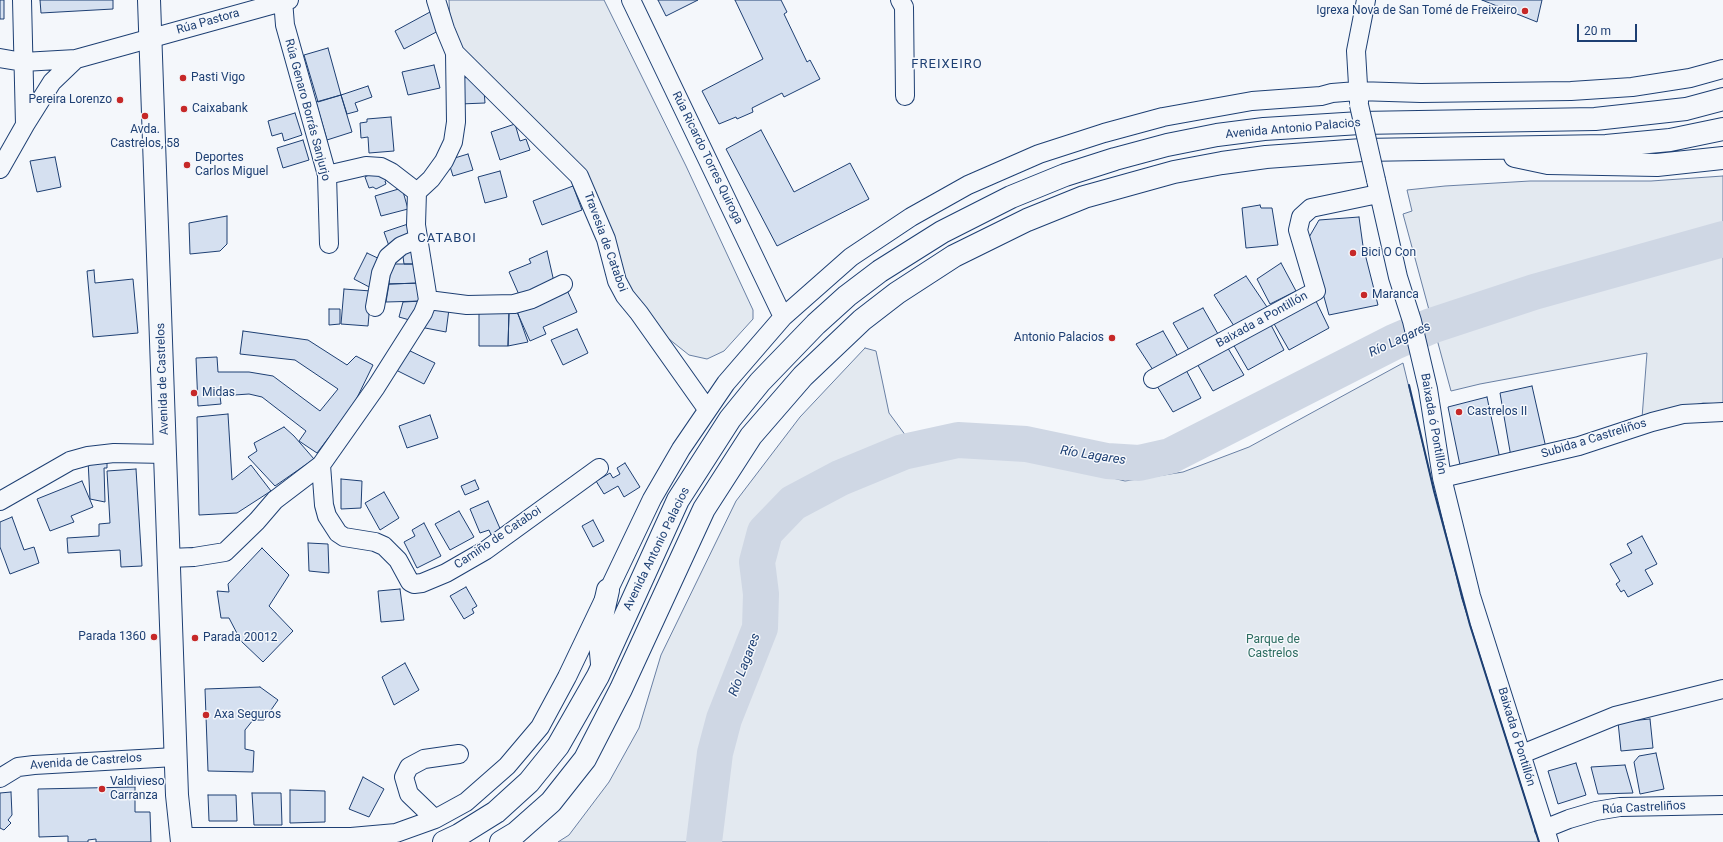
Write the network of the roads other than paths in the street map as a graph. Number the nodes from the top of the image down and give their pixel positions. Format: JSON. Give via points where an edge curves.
{"nodes":[{"id":1,"x":22,"y":0,"type":"edge"},
{"id":2,"x":149,"y":0,"type":"edge"},
{"id":3,"x":436,"y":0,"type":"edge"},
{"id":4,"x":631,"y":0,"type":"edge"},
{"id":5,"x":900,"y":0,"type":"edge"},
{"id":6,"x":1366,"y":0,"type":"edge"},
{"id":7,"x":285,"y":1,"type":"edge"},
{"id":8,"x":151,"y":38,"type":"junction"},
{"id":9,"x":456,"y":53,"type":"junction"},
{"id":10,"x":0,"y":58,"type":"edge"},
{"id":11,"x":76,"y":59,"type":"junction"},
{"id":12,"x":23,"y":62,"type":"junction"},
{"id":13,"x":1723,"y":69,"type":"edge"},
{"id":14,"x":905,"y":96,"type":"dead end"},
{"id":15,"x":1358,"y":98,"type":"junction"},
{"id":16,"x":1723,"y":99,"type":"edge"},
{"id":17,"x":25,"y":125,"type":"junction"},
{"id":18,"x":1723,"y":129,"type":"edge"},
{"id":19,"x":1479,"y":148,"type":"junction"},
{"id":20,"x":1723,"y":158,"type":"edge"},
{"id":21,"x":0,"y":169,"type":"edge"},
{"id":22,"x":327,"y":175,"type":"junction"},
{"id":23,"x":1377,"y":187,"type":"junction"},
{"id":24,"x":417,"y":192,"type":"junction"},
{"id":25,"x":418,"y":239,"type":"junction"},
{"id":26,"x":329,"y":244,"type":"dead end"},
{"id":27,"x":563,"y":284,"type":"dead end"},
{"id":28,"x":428,"y":300,"type":"junction"},
{"id":29,"x":375,"y":307,"type":"dead end"},
{"id":30,"x":783,"y":316,"type":"junction"},
{"id":31,"x":1153,"y":379,"type":"dead end"},
{"id":32,"x":707,"y":409,"type":"junction"},
{"id":33,"x":1723,"y":412,"type":"edge"},
{"id":34,"x":166,"y":454,"type":"junction"},
{"id":35,"x":321,"y":465,"type":"junction"},
{"id":36,"x":599,"y":468,"type":"dead end"},
{"id":37,"x":1442,"y":478,"type":"junction"},
{"id":38,"x":0,"y":501,"type":"edge"},
{"id":39,"x":169,"y":558,"type":"junction"},
{"id":40,"x":608,"y":590,"type":"junction"},
{"id":41,"x":602,"y":665,"type":"junction"},
{"id":42,"x":1723,"y":689,"type":"edge"},
{"id":43,"x":459,"y":754,"type":"dead end"},
{"id":44,"x":1522,"y":754,"type":"junction"},
{"id":45,"x":176,"y":757,"type":"junction"},
{"id":46,"x":0,"y":778,"type":"edge"},
{"id":47,"x":1723,"y":805,"type":"edge"},
{"id":48,"x":435,"y":819,"type":"junction"},
{"id":49,"x":1547,"y":836,"type":"edge"},
{"id":50,"x":182,"y":839,"type":"edge"},
{"id":51,"x":444,"y":842,"type":"edge"},
{"id":52,"x":501,"y":842,"type":"edge"}],
"edges":[{"from":1,"to":12,"type":"street"},
{"from":2,"to":8,"type":"main road","name":"Avenida de Castrelos"},
{"from":3,"to":9,"type":"street"},
{"from":4,"to":30,"type":"street","name":"Rúa Ricardo Torres Quiroga"},
{"from":5,"to":14,"type":"street","via":[[904,7]]},
{"from":6,"to":15,"type":"street","name":"Baixada ó Pontillón","via":[[1356,51]]},
{"from":7,"to":8,"type":"street","name":"Rúa Pastora"},
{"from":7,"to":22,"type":"street","name":"Rúa Genaro Borrás Sanjurjo","via":[[284,25]]},
{"from":8,"to":11,"type":"street","name":"Rúa Pastora"},
{"from":8,"to":34,"type":"main road","name":"Avenida de Castrelos"},
{"from":9,"to":24,"type":"street","via":[[456,122],[453,142],[444,161],[431,179]]},
{"from":9,"to":32,"type":"street","name":"Travesia de Cataboi","via":[[579,176],[606,239],[617,281],[625,296]]},
{"from":10,"to":12,"type":"street","name":"Rúa Pastora"},
{"from":11,"to":12,"type":"street","name":"Rúa Pastora"},
{"from":11,"to":17,"type":"street","via":[[52,82]]},
{"from":12,"to":17,"type":"street"},
{"from":13,"to":15,"type":"street","via":[[1690,78],[1632,87],[1421,93]]},
{"from":15,"to":23,"type":"street","name":"Baixada ó Pontillón","bridge":true},
{"from":15,"to":30,"type":"street","via":[[1332,93],[1252,101],[1163,117],[1039,154],[968,185],[912,217],[851,257]]},
{"from":16,"to":41,"type":"main road","name":"Avenida Antonio Palacios","via":[[1686,109],[1595,119],[1360,123],[1217,135],[1115,159],[1065,175],[1011,197],[942,232],[880,271],[816,324],[760,382],[730,420],[678,500]]},
{"from":17,"to":21,"type":"street"},
{"from":18,"to":19,"type":"main road","name":"Avenida Antonio Palacios","via":[[1670,140],[1606,146]]},
{"from":19,"to":20,"type":"main road","via":[[1548,163],[1657,165]]},
{"from":19,"to":52,"type":"main road","name":"Avenida Antonio Palacios","via":[[1311,153],[1222,163],[1174,172],[1084,197],[1027,220],[954,256],[897,293],[827,352],[751,436],[704,509],[621,689],[585,759],[551,802],[516,833]]},
{"from":22,"to":24,"type":"street","via":[[366,166],[381,167]]},
{"from":22,"to":26,"type":"street","name":"Rúa Genaro Borrás Sanjurjo"},
{"from":23,"to":31,"type":"street","name":"Baixada a Pontillón","via":[[1311,208],[1301,217],[1298,230],[1316,291]]},
{"from":23,"to":37,"type":"street","name":"Baixada ó Pontillón","via":[[1426,381]]},
{"from":24,"to":25,"type":"street"},
{"from":25,"to":28,"type":"street"},
{"from":25,"to":29,"type":"street","via":[[401,246],[388,257],[381,273]]},
{"from":27,"to":28,"type":"street","via":[[532,299],[514,304],[467,305]]},
{"from":28,"to":35,"type":"street","via":[[423,313],[376,387]]},
{"from":30,"to":32,"type":"street"},
{"from":32,"to":40,"type":"street","via":[[652,499]]},
{"from":33,"to":37,"type":"street","name":"Subida a Castreliños","via":[[1683,414],[1579,446]]},
{"from":34,"to":38,"type":"street","via":[[114,453],[70,461]]},
{"from":34,"to":39,"type":"main road","name":"Avenida de Castrelos"},
{"from":35,"to":36,"type":"street","name":"Camiño de Cataboi","via":[[324,505],[327,516],[338,533],[344,537],[384,546],[398,560],[410,582],[414,584],[446,573],[486,550]]},
{"from":35,"to":39,"type":"street","via":[[275,500],[225,552]]},
{"from":37,"to":44,"type":"street","name":"Baixada ó Pontillón","via":[[1471,596]]},
{"from":39,"to":45,"type":"main road","name":"Avenida de Castrelos"},
{"from":40,"to":41,"type":"main road","via":[[599,630]]},
{"from":40,"to":48,"type":"street","via":[[540,727],[507,766],[478,792],[466,802]]},
{"from":41,"to":51,"type":"main road","name":"Avenida Antonio Palacios","via":[[558,746],[529,782],[496,812]]},
{"from":42,"to":44,"type":"street","via":[[1615,716]]},
{"from":43,"to":48,"type":"street","via":[[424,759],[409,767],[404,777],[408,794]]},
{"from":44,"to":49,"type":"street","name":"Baixada ó Pontillón"},
{"from":45,"to":46,"type":"street","name":"Avenida de Castrelos","via":[[34,765],[18,767]]},
{"from":45,"to":50,"type":"main road","name":"Avenida de Castrelos"},
{"from":47,"to":49,"type":"street","name":"Rúa Castreliños","via":[[1620,807],[1596,811],[1569,819]]},
{"from":48,"to":50,"type":"street","via":[[396,833],[351,837]]}]}
